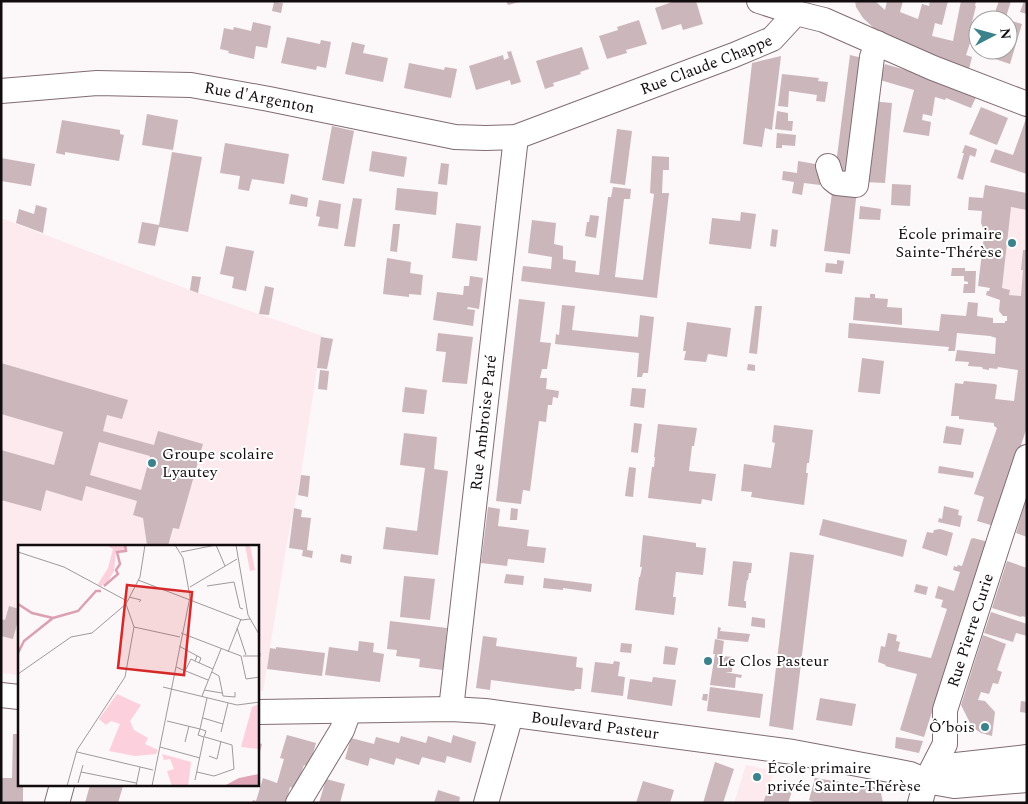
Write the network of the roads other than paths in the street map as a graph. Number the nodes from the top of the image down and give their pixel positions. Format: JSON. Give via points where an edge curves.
{"nodes":[{"id":1,"x":759,"y":1,"type":"edge"},
{"id":2,"x":828,"y":11,"type":"edge"},
{"id":3,"x":796,"y":13,"type":"junction"},
{"id":4,"x":877,"y":43,"type":"junction"},
{"id":5,"x":1,"y":91,"type":"edge"},
{"id":6,"x":1027,"y":104,"type":"edge"},
{"id":7,"x":516,"y":137,"type":"junction"},
{"id":8,"x":828,"y":166,"type":"dead end"},
{"id":9,"x":1027,"y":457,"type":"edge"},
{"id":10,"x":1,"y":695,"type":"edge"},
{"id":11,"x":18,"y":697,"type":"edge"},
{"id":12,"x":451,"y":709,"type":"junction"},
{"id":13,"x":349,"y":711,"type":"junction"},
{"id":14,"x":259,"y":712,"type":"edge"},
{"id":15,"x":511,"y":715,"type":"junction"},
{"id":16,"x":1027,"y":757,"type":"edge"},
{"id":17,"x":1027,"y":780,"type":"edge"},
{"id":18,"x":62,"y":786,"type":"edge"},
{"id":19,"x":923,"y":792,"type":"edge"},
{"id":20,"x":57,"y":803,"type":"edge"},
{"id":21,"x":298,"y":803,"type":"edge"},
{"id":22,"x":486,"y":803,"type":"edge"}],
"edges":[{"from":1,"to":3,"type":"street"},
{"from":2,"to":3,"type":"street"},
{"from":2,"to":4,"type":"street"},
{"from":3,"to":7,"type":"street","name":"Rue Claude Chappe","via":[[772,39]]},
{"from":4,"to":6,"type":"street"},
{"from":4,"to":8,"type":"street","via":[[872,57],[856,185],[837,183],[832,179]]},
{"from":5,"to":7,"type":"street","name":"Rue d'Argenton","via":[[98,83],[191,85],[455,137]]},
{"from":7,"to":12,"type":"street","name":"Rue Ambroise Paré"},
{"from":9,"to":19,"type":"street","name":"Rue Pierre Curie","via":[[945,710],[945,744]]},
{"from":10,"to":11,"type":"street"},
{"from":12,"to":13,"type":"street","name":"Boulevard Pasteur"},
{"from":12,"to":15,"type":"street","name":"Boulevard Pasteur"},
{"from":13,"to":14,"type":"street","name":"Boulevard Pasteur"},
{"from":13,"to":21,"type":"street","via":[[342,730]]},
{"from":15,"to":19,"type":"street","name":"Boulevard Pasteur","via":[[793,752],[895,770],[910,774]]},
{"from":15,"to":22,"type":"street"},
{"from":16,"to":19,"type":"street","via":[[956,765]]},
{"from":17,"to":19,"type":"street","name":"Boulevard Pasteur"},
{"from":18,"to":20,"type":"street"}]}
